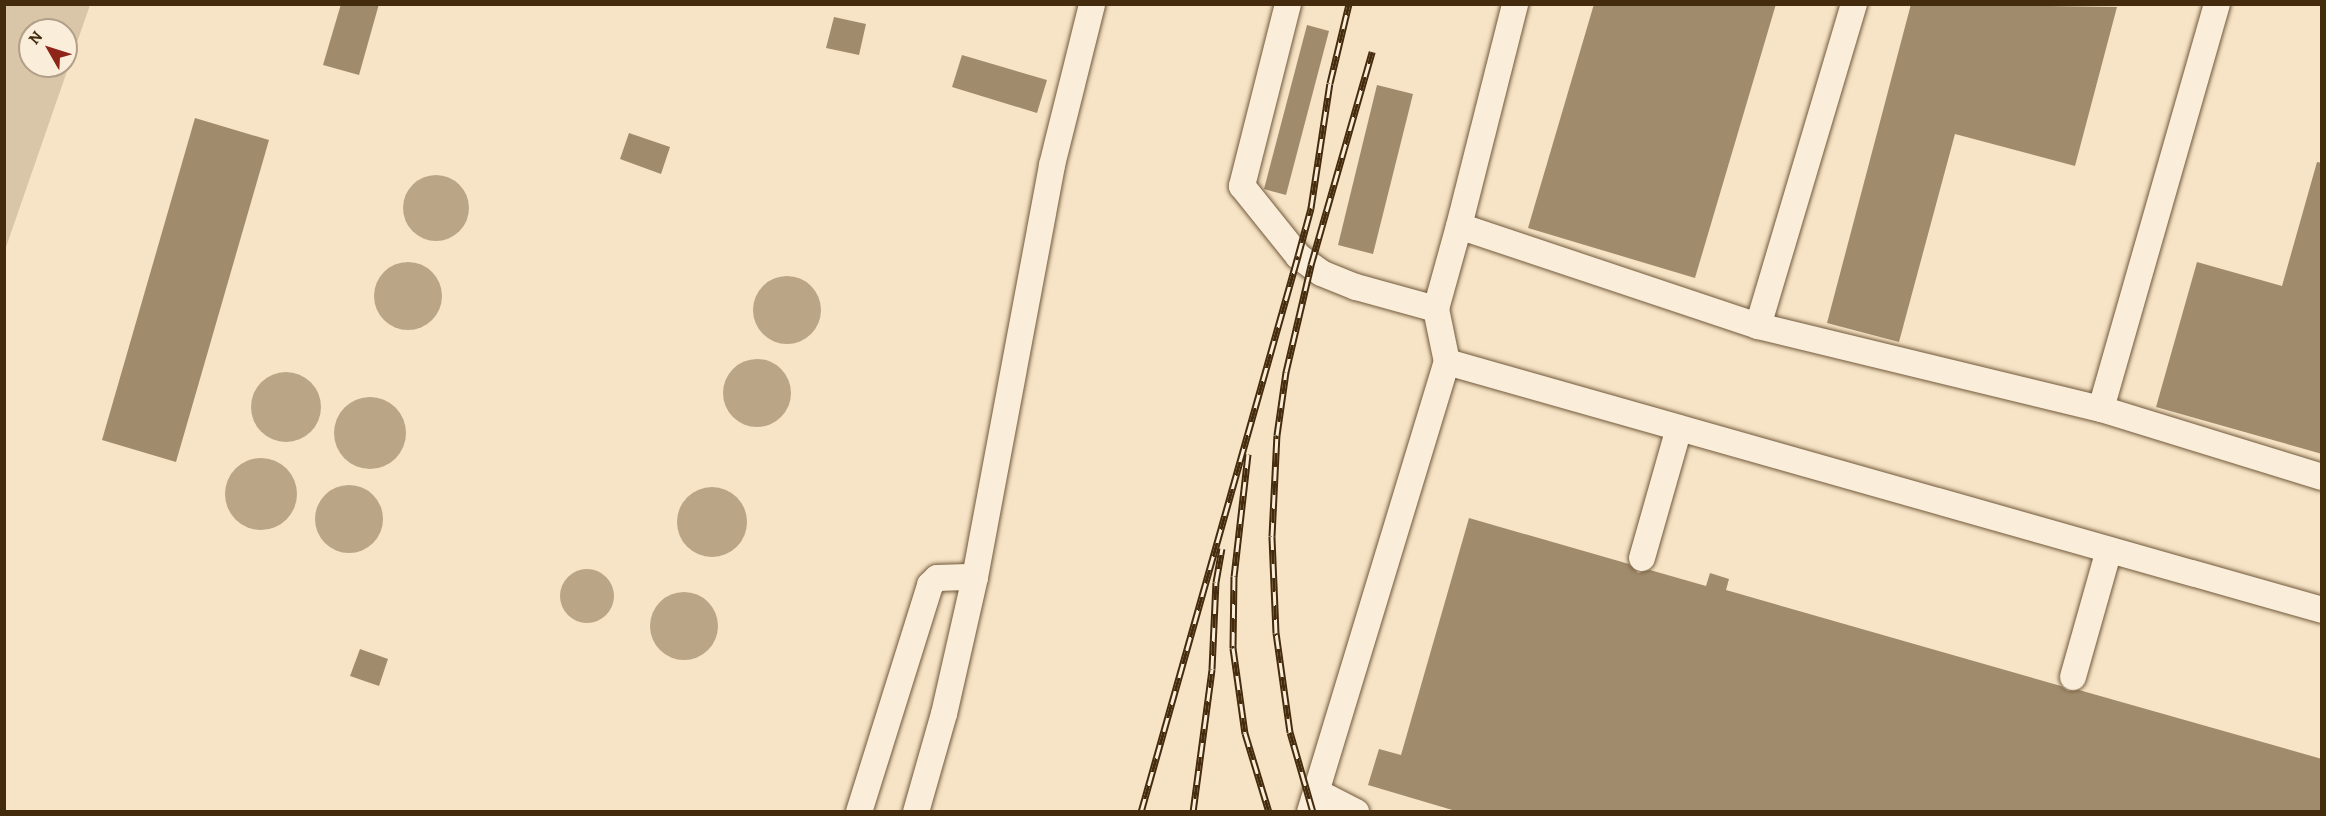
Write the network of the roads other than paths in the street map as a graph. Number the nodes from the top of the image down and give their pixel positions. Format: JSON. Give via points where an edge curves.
{"nodes":[{"id":1,"x":1092,"y":4,"type":"edge"},
{"id":2,"x":1288,"y":4,"type":"edge"},
{"id":3,"x":1515,"y":4,"type":"edge"},
{"id":4,"x":1854,"y":4,"type":"edge"},
{"id":5,"x":2217,"y":4,"type":"edge"},
{"id":6,"x":1459,"y":226,"type":"junction"},
{"id":7,"x":1436,"y":309,"type":"junction"},
{"id":8,"x":1758,"y":326,"type":"junction"},
{"id":9,"x":1447,"y":362,"type":"junction"},
{"id":10,"x":2101,"y":409,"type":"junction"},
{"id":11,"x":1679,"y":428,"type":"junction"},
{"id":12,"x":2322,"y":477,"type":"edge"},
{"id":13,"x":2109,"y":550,"type":"junction"},
{"id":14,"x":1642,"y":558,"type":"dead end"},
{"id":15,"x":975,"y":577,"type":"junction"},
{"id":16,"x":2322,"y":610,"type":"edge"},
{"id":17,"x":2073,"y":677,"type":"dead end"},
{"id":18,"x":1313,"y":802,"type":"edge"},
{"id":19,"x":859,"y":812,"type":"edge"},
{"id":20,"x":916,"y":812,"type":"edge"},
{"id":21,"x":1356,"y":812,"type":"edge"}],
"edges":[{"from":1,"to":15,"type":"street","via":[[1052,165]]},
{"from":2,"to":7,"type":"street","via":[[1242,186],[1298,256],[1321,273]]},
{"from":3,"to":6,"type":"street"},
{"from":4,"to":8,"type":"street"},
{"from":5,"to":10,"type":"street"},
{"from":6,"to":7,"type":"street"},
{"from":6,"to":8,"type":"street"},
{"from":7,"to":9,"type":"street"},
{"from":8,"to":10,"type":"street"},
{"from":9,"to":11,"type":"street"},
{"from":9,"to":18,"type":"street"},
{"from":10,"to":12,"type":"street"},
{"from":11,"to":13,"type":"street"},
{"from":11,"to":14,"type":"street"},
{"from":13,"to":16,"type":"street"},
{"from":13,"to":17,"type":"street"},
{"from":15,"to":19,"type":"street","via":[[937,578],[930,585]]},
{"from":15,"to":20,"type":"street","via":[[944,714]]},
{"from":18,"to":21,"type":"street"}]}
